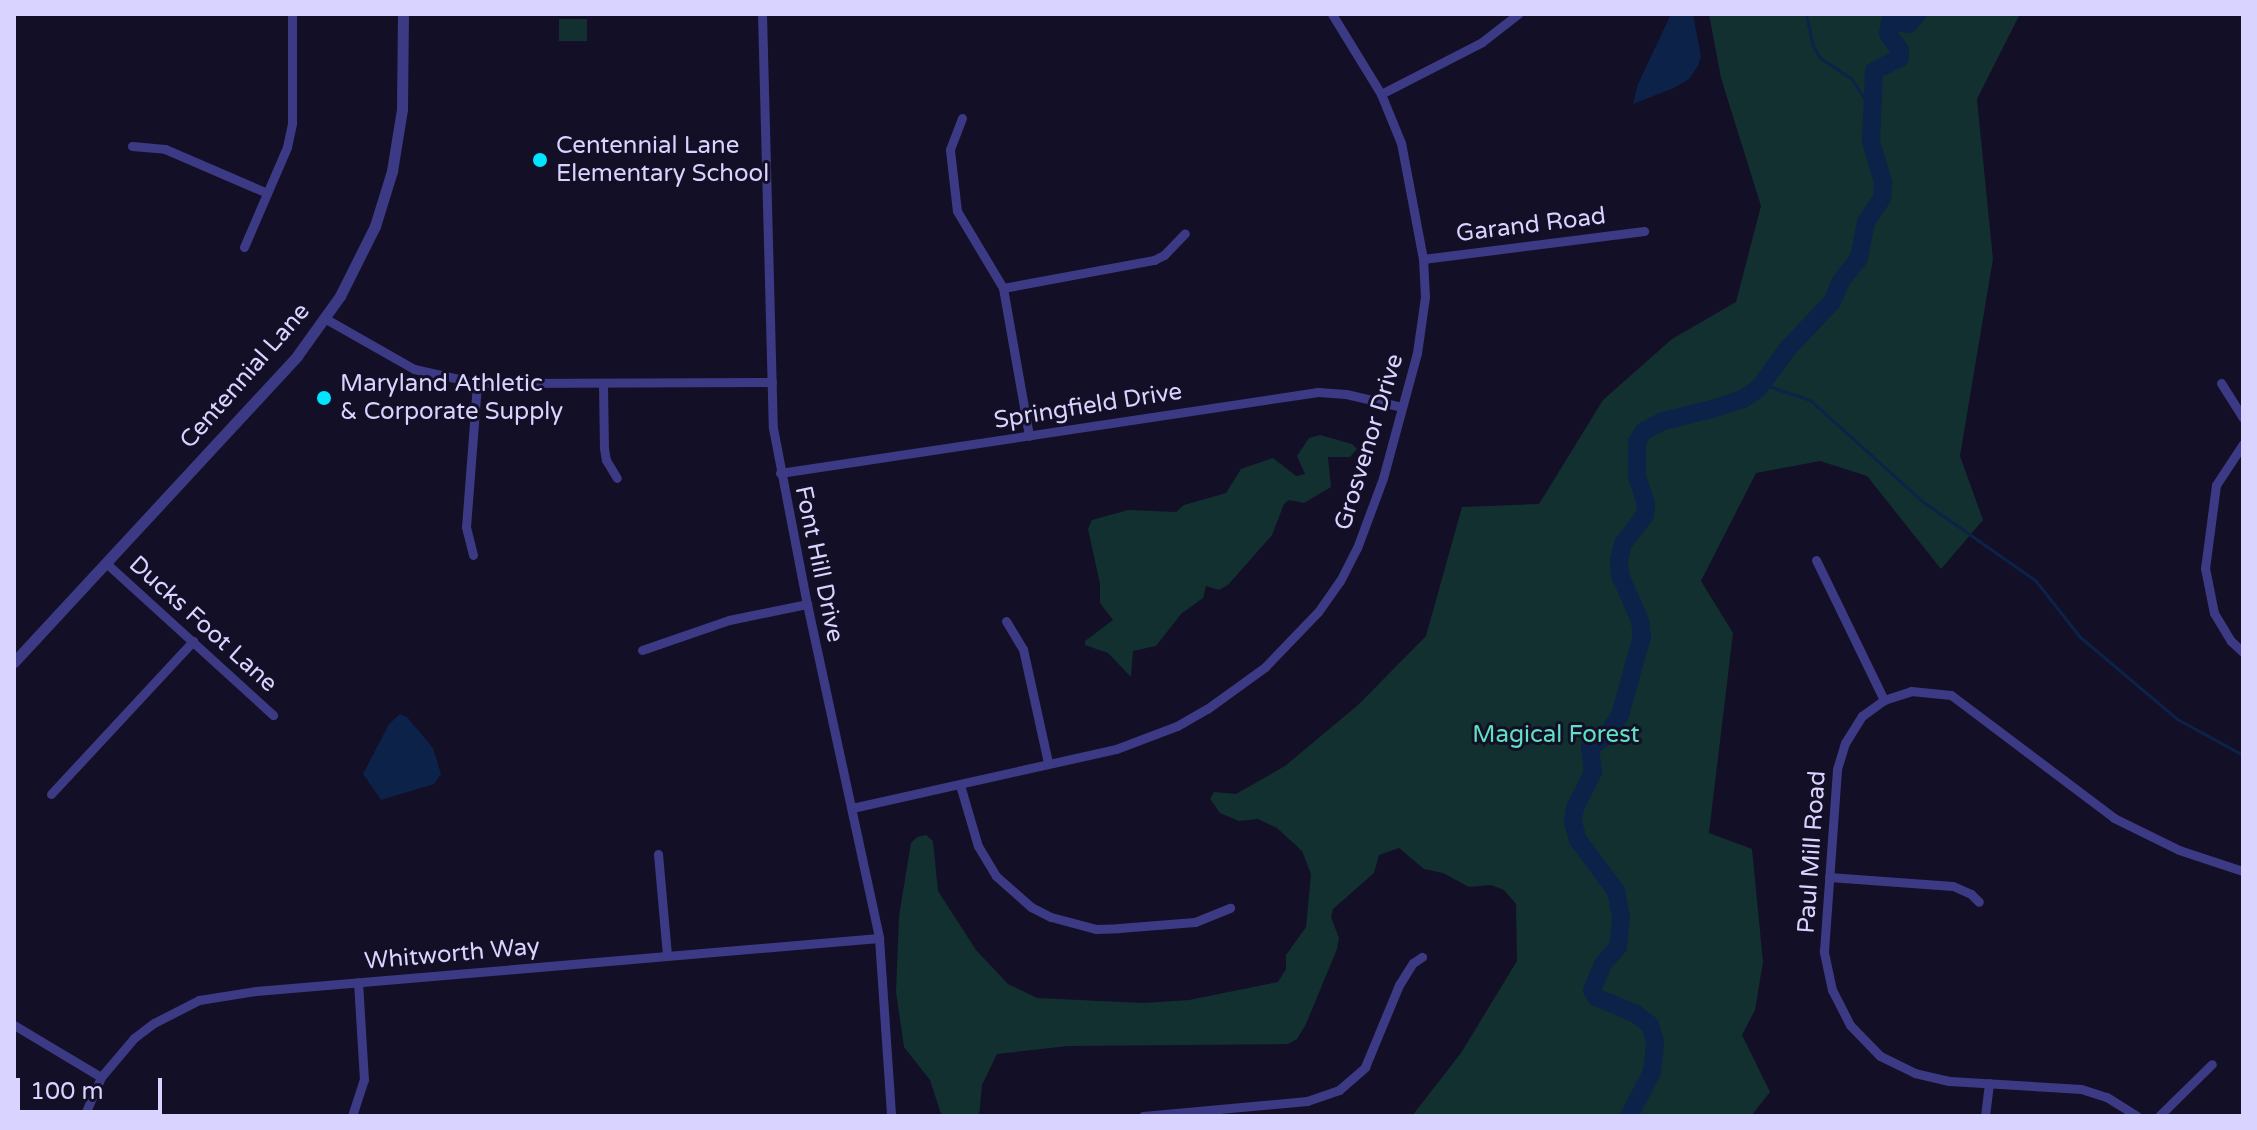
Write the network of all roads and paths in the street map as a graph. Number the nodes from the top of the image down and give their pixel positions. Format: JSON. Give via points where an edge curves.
{"nodes":[{"id":1,"x":292,"y":14,"type":"edge"},
{"id":2,"x":403,"y":14,"type":"edge"},
{"id":3,"x":762,"y":14,"type":"edge"},
{"id":4,"x":1332,"y":14,"type":"edge"},
{"id":5,"x":1518,"y":14,"type":"edge"},
{"id":6,"x":1381,"y":94,"type":"junction"},
{"id":7,"x":962,"y":118,"type":"dead end"},
{"id":8,"x":132,"y":146,"type":"dead end"},
{"id":9,"x":267,"y":193,"type":"junction"},
{"id":10,"x":1644,"y":231,"type":"dead end"},
{"id":11,"x":1185,"y":233,"type":"dead end"},
{"id":12,"x":244,"y":247,"type":"dead end"},
{"id":13,"x":1423,"y":259,"type":"junction"},
{"id":14,"x":1003,"y":288,"type":"junction"},
{"id":15,"x":326,"y":319,"type":"junction"},
{"id":16,"x":772,"y":382,"type":"junction"},
{"id":17,"x":477,"y":383,"type":"junction"},
{"id":18,"x":2221,"y":383,"type":"dead end"},
{"id":19,"x":603,"y":385,"type":"junction"},
{"id":20,"x":1402,"y":407,"type":"junction"},
{"id":21,"x":2243,"y":418,"type":"edge"},
{"id":22,"x":1029,"y":436,"type":"junction"},
{"id":23,"x":2243,"y":444,"type":"edge"},
{"id":24,"x":780,"y":473,"type":"junction"},
{"id":25,"x":617,"y":478,"type":"dead end"},
{"id":26,"x":473,"y":555,"type":"dead end"},
{"id":27,"x":1816,"y":560,"type":"dead end"},
{"id":28,"x":106,"y":563,"type":"junction"},
{"id":29,"x":807,"y":604,"type":"junction"},
{"id":30,"x":1006,"y":621,"type":"dead end"},
{"id":31,"x":193,"y":641,"type":"junction"},
{"id":32,"x":642,"y":650,"type":"dead end"},
{"id":33,"x":2243,"y":652,"type":"edge"},
{"id":34,"x":14,"y":662,"type":"edge"},
{"id":35,"x":1884,"y":700,"type":"junction"},
{"id":36,"x":273,"y":715,"type":"dead end"},
{"id":37,"x":1048,"y":763,"type":"junction"},
{"id":38,"x":960,"y":785,"type":"junction"},
{"id":39,"x":51,"y":794,"type":"dead end"},
{"id":40,"x":852,"y":808,"type":"junction"},
{"id":41,"x":658,"y":854,"type":"dead end"},
{"id":42,"x":2243,"y":871,"type":"edge"},
{"id":43,"x":1829,"y":877,"type":"junction"},
{"id":44,"x":1979,"y":902,"type":"dead end"},
{"id":45,"x":1230,"y":908,"type":"dead end"},
{"id":46,"x":879,"y":938,"type":"junction"},
{"id":47,"x":667,"y":955,"type":"junction"},
{"id":48,"x":1422,"y":957,"type":"dead end"},
{"id":49,"x":358,"y":982,"type":"junction"},
{"id":50,"x":14,"y":1025,"type":"edge"},
{"id":51,"x":2212,"y":1064,"type":"dead end"},
{"id":52,"x":101,"y":1077,"type":"junction"},
{"id":53,"x":1989,"y":1083,"type":"junction"},
{"id":54,"x":84,"y":1116,"type":"edge"},
{"id":55,"x":352,"y":1116,"type":"edge"},
{"id":56,"x":891,"y":1116,"type":"edge"},
{"id":57,"x":1143,"y":1116,"type":"edge"},
{"id":58,"x":1985,"y":1116,"type":"edge"},
{"id":59,"x":2137,"y":1116,"type":"edge"},
{"id":60,"x":2159,"y":1116,"type":"edge"}],
"edges":[{"from":1,"to":9,"type":"street","via":[[292,123]]},
{"from":2,"to":15,"type":"street","name":"Centennial Lane","via":[[402,109],[392,171],[375,226]]},
{"from":3,"to":16,"type":"street","name":"Font Hill Drive"},
{"from":4,"to":6,"type":"street","name":"Grosvenor Drive"},
{"from":5,"to":6,"type":"street","via":[[1482,42]]},
{"from":6,"to":13,"type":"street","name":"Grosvenor Drive","via":[[1409,171]]},
{"from":7,"to":14,"type":"street","via":[[950,150],[957,211]]},
{"from":8,"to":9,"type":"street","via":[[165,149]]},
{"from":9,"to":12,"type":"street"},
{"from":10,"to":13,"type":"street","name":"Garand Road"},
{"from":11,"to":14,"type":"street","via":[[1154,260]]},
{"from":13,"to":20,"type":"street","name":"Grosvenor Drive","via":[[1423,324]]},
{"from":14,"to":22,"type":"street"},
{"from":15,"to":17,"type":"street","via":[[414,369]]},
{"from":15,"to":28,"type":"street","name":"Centennial Lane"},
{"from":16,"to":19,"type":"street"},
{"from":16,"to":24,"type":"street","name":"Font Hill Drive"},
{"from":17,"to":19,"type":"street"},
{"from":17,"to":26,"type":"street","via":[[466,527]]},
{"from":18,"to":21,"type":"street"},
{"from":19,"to":25,"type":"street","via":[[604,448]]},
{"from":20,"to":22,"type":"street","name":"Springfield Drive","via":[[1318,392]]},
{"from":20,"to":37,"type":"street","name":"Grosvenor Drive","via":[[1373,512],[1357,548],[1291,643],[1237,690],[1177,726],[1116,749]]},
{"from":22,"to":24,"type":"street","name":"Springfield Drive"},
{"from":23,"to":33,"type":"street","via":[[2216,485],[2205,568],[2214,613]]},
{"from":24,"to":29,"type":"street","name":"Font Hill Drive"},
{"from":27,"to":35,"type":"street"},
{"from":28,"to":31,"type":"street","name":"Ducks Foot Lane"},
{"from":28,"to":34,"type":"street","name":"Centennial Lane"},
{"from":29,"to":32,"type":"street","via":[[729,620]]},
{"from":29,"to":40,"type":"street","name":"Font Hill Drive"},
{"from":30,"to":37,"type":"street","via":[[1023,649]]},
{"from":31,"to":36,"type":"street","name":"Ducks Foot Lane"},
{"from":31,"to":39,"type":"street"},
{"from":35,"to":42,"type":"street","via":[[1911,691],[1951,695],[2114,818],[2179,850]]},
{"from":35,"to":43,"type":"street","name":"Paul Mill Road","via":[[1862,716],[1839,756]]},
{"from":37,"to":38,"type":"street","name":"Grosvenor Drive"},
{"from":38,"to":40,"type":"street","name":"Grosvenor Drive"},
{"from":38,"to":45,"type":"street","via":[[974,837],[996,876],[1051,917],[1096,929],[1119,928],[1195,922]]},
{"from":40,"to":46,"type":"street","name":"Font Hill Drive"},
{"from":41,"to":47,"type":"street"},
{"from":43,"to":44,"type":"street","via":[[1953,886]]},
{"from":43,"to":53,"type":"street","name":"Paul Mill Road","via":[[1826,972],[1862,1041],[1898,1066],[1933,1078]]},
{"from":46,"to":47,"type":"street","name":"Whitworth Way"},
{"from":46,"to":56,"type":"street","name":"Font Hill Drive"},
{"from":47,"to":49,"type":"street","name":"Whitworth Way"},
{"from":48,"to":57,"type":"street","via":[[1399,985],[1365,1067],[1339,1090],[1307,1101]]},
{"from":49,"to":52,"type":"street","name":"Whitworth Way","via":[[199,1000],[144,1030]]},
{"from":49,"to":55,"type":"street","via":[[364,1080]]},
{"from":50,"to":52,"type":"street"},
{"from":51,"to":60,"type":"street"},
{"from":52,"to":54,"type":"street","name":"Whitworth Way"},
{"from":53,"to":58,"type":"street"},
{"from":53,"to":59,"type":"street","name":"Paul Mill Road","via":[[2081,1089]]}]}
